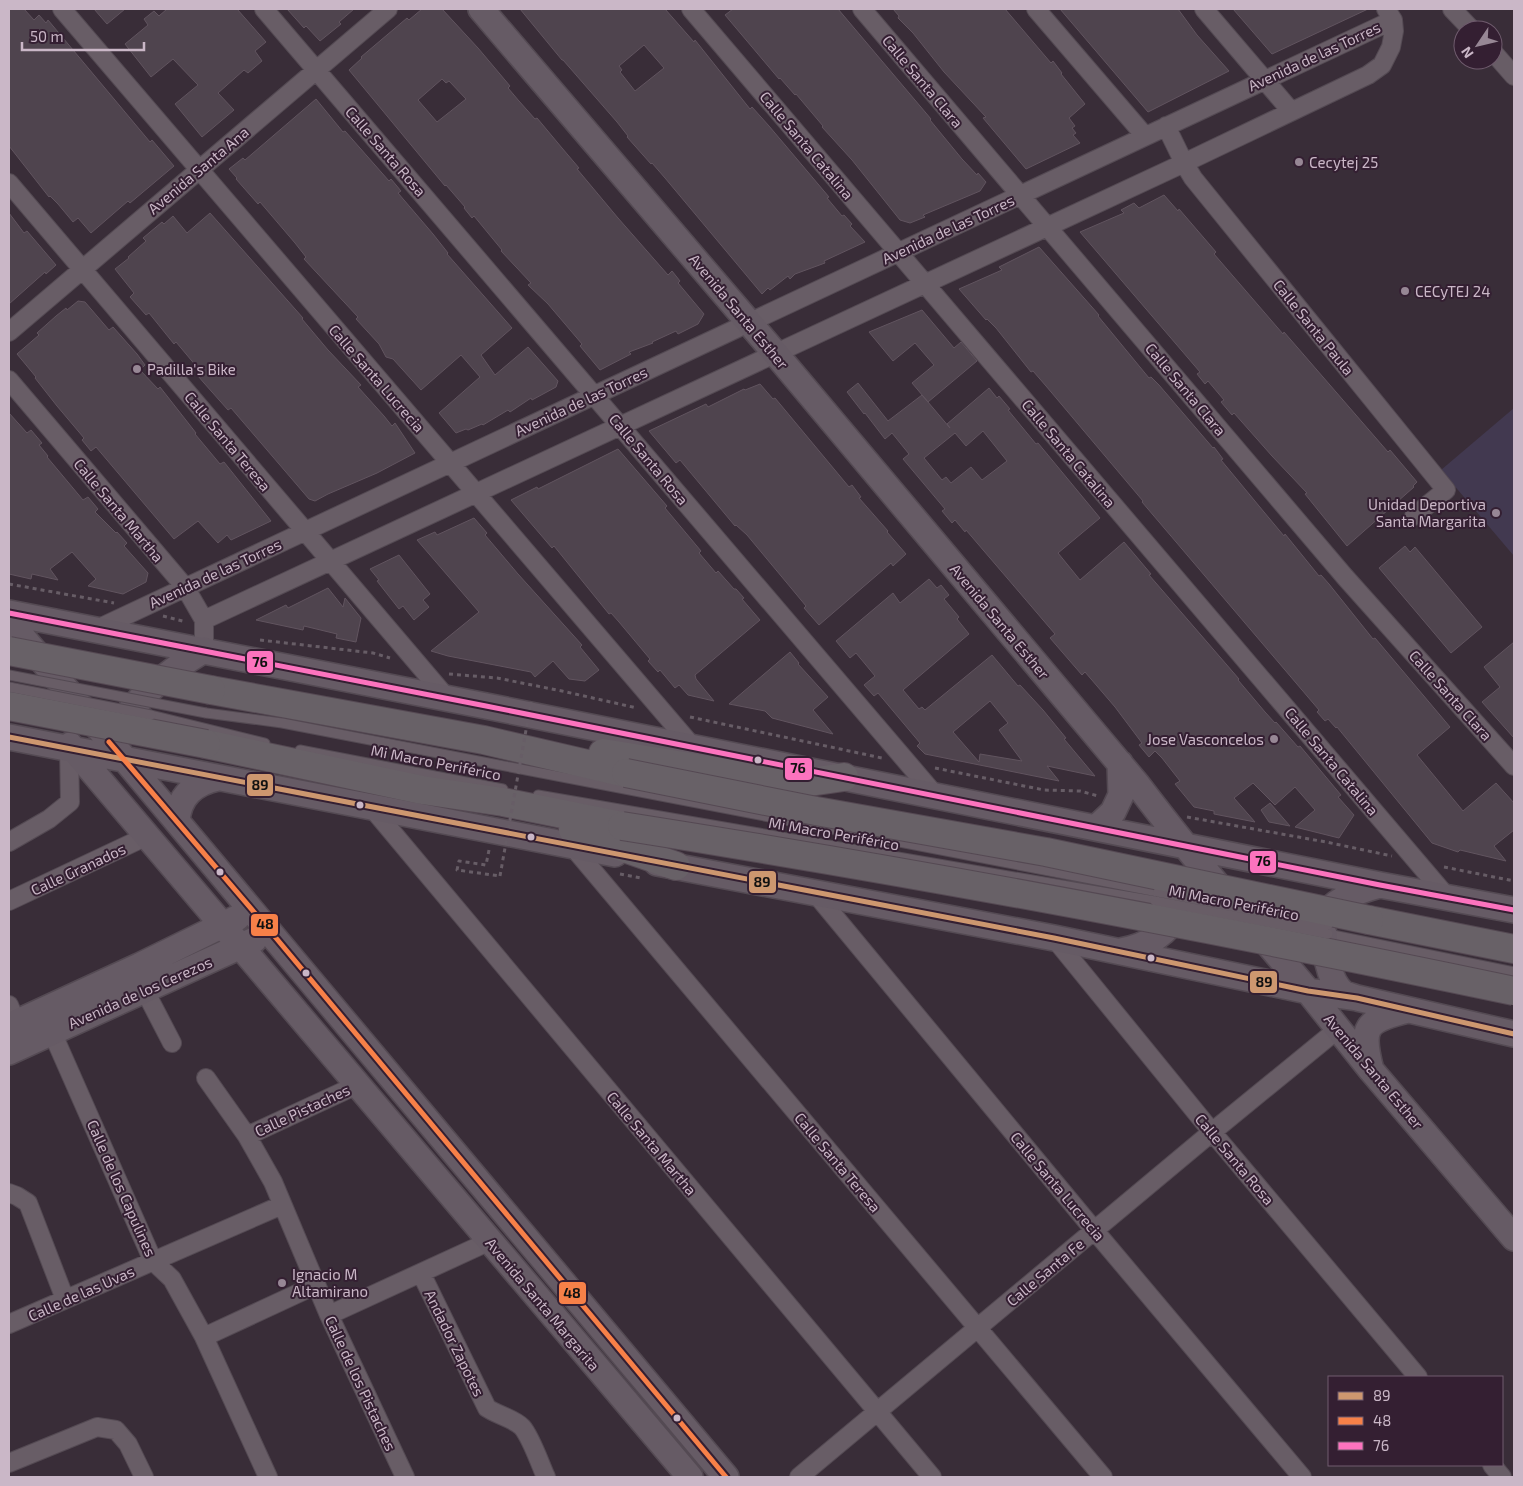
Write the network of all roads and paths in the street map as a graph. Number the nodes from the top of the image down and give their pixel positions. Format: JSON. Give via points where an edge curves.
{"nodes":[{"id":1,"x":62,"y":9,"type":"edge"},
{"id":2,"x":264,"y":9,"type":"edge"},
{"id":3,"x":388,"y":9,"type":"edge"},
{"id":4,"x":481,"y":9,"type":"edge"},
{"id":5,"x":691,"y":9,"type":"edge"},
{"id":6,"x":862,"y":9,"type":"edge"},
{"id":7,"x":1036,"y":9,"type":"edge"},
{"id":8,"x":1204,"y":9,"type":"edge"},
{"id":9,"x":1452,"y":9,"type":"edge"},
{"id":10,"x":1389,"y":14,"type":"edge"},
{"id":11,"x":1462,"y":20,"type":"edge"},
{"id":12,"x":1503,"y":62,"type":"edge"},
{"id":13,"x":316,"y":70,"type":"junction"},
{"id":14,"x":1513,"y":71,"type":"edge"},
{"id":15,"x":1265,"y":80,"type":"junction"},
{"id":16,"x":1291,"y":111,"type":"junction"},
{"id":17,"x":1166,"y":126,"type":"junction"},
{"id":18,"x":1145,"y":136,"type":"junction"},
{"id":19,"x":1184,"y":163,"type":"junction"},
{"id":20,"x":199,"y":169,"type":"junction"},
{"id":21,"x":9,"y":183,"type":"edge"},
{"id":22,"x":1020,"y":195,"type":"junction"},
{"id":23,"x":1046,"y":226,"type":"junction"},
{"id":24,"x":898,"y":252,"type":"junction"},
{"id":25,"x":82,"y":269,"type":"junction"},
{"id":26,"x":924,"y":283,"type":"junction"},
{"id":27,"x":749,"y":322,"type":"junction"},
{"id":28,"x":9,"y":332,"type":"edge"},
{"id":29,"x":775,"y":353,"type":"junction"},
{"id":30,"x":9,"y":380,"type":"edge"},
{"id":31,"x":594,"y":395,"type":"junction"},
{"id":32,"x":620,"y":425,"type":"junction"},
{"id":33,"x":450,"y":463,"type":"junction"},
{"id":34,"x":476,"y":493,"type":"junction"},
{"id":35,"x":1414,"y":516,"type":"dead end"},
{"id":36,"x":305,"y":531,"type":"junction"},
{"id":37,"x":330,"y":561,"type":"junction"},
{"id":38,"x":9,"y":584,"type":"edge"},
{"id":39,"x":185,"y":588,"type":"junction"},
{"id":40,"x":139,"y":609,"type":"junction"},
{"id":41,"x":9,"y":613,"type":"edge"},
{"id":42,"x":9,"y":621,"type":"edge"},
{"id":43,"x":95,"y":630,"type":"junction"},
{"id":44,"x":204,"y":632,"type":"junction"},
{"id":45,"x":251,"y":638,"type":"dead end"},
{"id":46,"x":9,"y":651,"type":"edge"},
{"id":47,"x":419,"y":666,"type":"junction"},
{"id":48,"x":9,"y":674,"type":"edge"},
{"id":49,"x":9,"y":686,"type":"edge"},
{"id":50,"x":150,"y":689,"type":"junction"},
{"id":51,"x":447,"y":698,"type":"junction"},
{"id":52,"x":531,"y":702,"type":"dead end"},
{"id":53,"x":9,"y":706,"type":"edge"},
{"id":54,"x":662,"y":711,"type":"junction"},
{"id":55,"x":9,"y":737,"type":"edge"},
{"id":56,"x":279,"y":746,"type":"dead end"},
{"id":57,"x":693,"y":747,"type":"junction"},
{"id":58,"x":288,"y":748,"type":"dead end"},
{"id":59,"x":71,"y":749,"type":"junction"},
{"id":60,"x":520,"y":749,"type":"junction"},
{"id":61,"x":115,"y":754,"type":"junction"},
{"id":62,"x":908,"y":763,"type":"junction"},
{"id":63,"x":1120,"y":763,"type":"junction"},
{"id":64,"x":1514,"y":766,"type":"edge"},
{"id":65,"x":844,"y":777,"type":"junction"},
{"id":66,"x":218,"y":778,"type":"junction"},
{"id":67,"x":422,"y":790,"type":"junction"},
{"id":68,"x":531,"y":794,"type":"dead end"},
{"id":69,"x":112,"y":795,"type":"junction"},
{"id":70,"x":507,"y":796,"type":"junction"},
{"id":71,"x":936,"y":796,"type":"junction"},
{"id":72,"x":1118,"y":802,"type":"junction"},
{"id":73,"x":372,"y":808,"type":"junction"},
{"id":74,"x":1160,"y":813,"type":"junction"},
{"id":75,"x":177,"y":821,"type":"junction"},
{"id":76,"x":1096,"y":828,"type":"junction"},
{"id":77,"x":147,"y":836,"type":"junction"},
{"id":78,"x":1139,"y":836,"type":"junction"},
{"id":79,"x":9,"y":842,"type":"edge"},
{"id":80,"x":572,"y":846,"type":"junction"},
{"id":81,"x":1185,"y":846,"type":"junction"},
{"id":82,"x":489,"y":849,"type":"dead end"},
{"id":83,"x":1418,"y":862,"type":"junction"},
{"id":84,"x":676,"y":866,"type":"junction"},
{"id":85,"x":1514,"y":881,"type":"edge"},
{"id":86,"x":1380,"y":885,"type":"junction"},
{"id":87,"x":815,"y":893,"type":"junction"},
{"id":88,"x":1157,"y":897,"type":"junction"},
{"id":89,"x":1448,"y":898,"type":"junction"},
{"id":90,"x":9,"y":901,"type":"edge"},
{"id":91,"x":252,"y":910,"type":"junction"},
{"id":92,"x":1514,"y":910,"type":"edge"},
{"id":93,"x":1332,"y":922,"type":"junction"},
{"id":94,"x":222,"y":925,"type":"junction"},
{"id":95,"x":271,"y":932,"type":"junction"},
{"id":96,"x":1160,"y":935,"type":"junction"},
{"id":97,"x":1054,"y":938,"type":"junction"},
{"id":98,"x":1430,"y":945,"type":"dead end"},
{"id":99,"x":240,"y":946,"type":"junction"},
{"id":100,"x":1514,"y":949,"type":"edge"},
{"id":101,"x":1118,"y":951,"type":"junction"},
{"id":102,"x":1514,"y":972,"type":"edge"},
{"id":103,"x":144,"y":990,"type":"junction"},
{"id":104,"x":1308,"y":991,"type":"junction"},
{"id":105,"x":1514,"y":991,"type":"edge"},
{"id":106,"x":1357,"y":998,"type":"junction"},
{"id":107,"x":1410,"y":1010,"type":"junction"},
{"id":108,"x":11,"y":1018,"type":"edge"},
{"id":109,"x":1338,"y":1029,"type":"junction"},
{"id":110,"x":52,"y":1032,"type":"junction"},
{"id":111,"x":1514,"y":1034,"type":"edge"},
{"id":112,"x":172,"y":1043,"type":"dead end"},
{"id":113,"x":9,"y":1052,"type":"edge"},
{"id":114,"x":1372,"y":1070,"type":"junction"},
{"id":115,"x":206,"y":1078,"type":"dead end"},
{"id":116,"x":357,"y":1085,"type":"junction"},
{"id":117,"x":1212,"y":1132,"type":"junction"},
{"id":118,"x":247,"y":1136,"type":"junction"},
{"id":119,"x":9,"y":1193,"type":"edge"},
{"id":120,"x":282,"y":1205,"type":"junction"},
{"id":121,"x":1094,"y":1230,"type":"junction"},
{"id":122,"x":1514,"y":1238,"type":"edge"},
{"id":123,"x":490,"y":1241,"type":"junction"},
{"id":124,"x":153,"y":1261,"type":"junction"},
{"id":125,"x":421,"y":1273,"type":"junction"},
{"id":126,"x":316,"y":1284,"type":"junction"},
{"id":127,"x":65,"y":1299,"type":"junction"},
{"id":128,"x":329,"y":1315,"type":"junction"},
{"id":129,"x":9,"y":1324,"type":"edge"},
{"id":130,"x":978,"y":1328,"type":"junction"},
{"id":131,"x":204,"y":1337,"type":"junction"},
{"id":132,"x":1417,"y":1376,"type":"edge"},
{"id":133,"x":877,"y":1412,"type":"junction"},
{"id":134,"x":9,"y":1463,"type":"edge"},
{"id":135,"x":1493,"y":1466,"type":"edge"},
{"id":136,"x":9,"y":1471,"type":"edge"},
{"id":137,"x":699,"y":1471,"type":"edge"},
{"id":138,"x":12,"y":1477,"type":"edge"},
{"id":139,"x":144,"y":1477,"type":"edge"},
{"id":140,"x":268,"y":1477,"type":"edge"},
{"id":141,"x":405,"y":1477,"type":"edge"},
{"id":142,"x":546,"y":1477,"type":"edge"},
{"id":143,"x":800,"y":1477,"type":"edge"},
{"id":144,"x":932,"y":1477,"type":"edge"},
{"id":145,"x":1103,"y":1477,"type":"edge"},
{"id":146,"x":1302,"y":1477,"type":"edge"},
{"id":147,"x":1502,"y":1477,"type":"edge"}],
"edges":[{"from":1,"to":20,"type":"street","name":"Calle Santa Lucrecia"},
{"from":2,"to":13,"type":"street","name":"Calle Santa Rosa"},
{"from":3,"to":13,"type":"street","name":"Avenida Santa Ana"},
{"from":4,"to":27,"type":"main road","name":"Avenida Santa Esther"},
{"from":5,"to":24,"type":"street","name":"Calle Santa Catalina"},
{"from":6,"to":22,"type":"street","name":"Calle Santa Clara"},
{"from":7,"to":18,"type":"street"},
{"from":8,"to":15,"type":"street"},
{"from":9,"to":11,"type":"street"},
{"from":10,"to":15,"type":"street","name":"Avenida de las Torres"},
{"from":10,"to":16,"type":"street","name":"Avenida de las Torres","via":[[1394,31],[1382,65],[1368,75]]},
{"from":12,"to":14,"type":"street"},
{"from":13,"to":20,"type":"street","name":"Avenida Santa Ana"},
{"from":13,"to":31,"type":"street","name":"Calle Santa Rosa"},
{"from":15,"to":16,"type":"street"},
{"from":15,"to":17,"type":"street","name":"Avenida de las Torres"},
{"from":16,"to":19,"type":"street","name":"Avenida de las Torres"},
{"from":17,"to":18,"type":"street","name":"Avenida de las Torres"},
{"from":17,"to":19,"type":"street","name":"Calle Santa Paula"},
{"from":18,"to":22,"type":"street","name":"Avenida de las Torres"},
{"from":19,"to":23,"type":"street","name":"Avenida de las Torres"},
{"from":19,"to":35,"type":"street","name":"Calle Santa Paula","via":[[1446,490]]},
{"from":20,"to":25,"type":"street","name":"Avenida Santa Ana"},
{"from":20,"to":33,"type":"street","name":"Calle Santa Lucrecia"},
{"from":21,"to":25,"type":"street","name":"Calle Santa Teresa"},
{"from":22,"to":23,"type":"street","name":"Calle Santa Clara"},
{"from":22,"to":24,"type":"street","name":"Avenida de las Torres"},
{"from":23,"to":26,"type":"street","name":"Avenida de las Torres"},
{"from":23,"to":64,"type":"street","name":"Calle Santa Clara","via":[[1345,577]]},
{"from":24,"to":26,"type":"street","name":"Calle Santa Catalina"},
{"from":24,"to":27,"type":"street","name":"Avenida de las Torres"},
{"from":25,"to":28,"type":"street","name":"Avenida Santa Ana"},
{"from":25,"to":36,"type":"street","name":"Calle Santa Teresa"},
{"from":26,"to":29,"type":"street","name":"Avenida de las Torres"},
{"from":26,"to":83,"type":"street","name":"Calle Santa Catalina"},
{"from":27,"to":29,"type":"main road","name":"Avenida Santa Esther"},
{"from":27,"to":31,"type":"street","name":"Avenida de las Torres"},
{"from":29,"to":32,"type":"street","name":"Avenida de las Torres"},
{"from":29,"to":63,"type":"main road","name":"Avenida Santa Esther"},
{"from":30,"to":39,"type":"street","name":"Calle Santa Martha"},
{"from":31,"to":32,"type":"street","name":"Calle Santa Rosa"},
{"from":31,"to":33,"type":"street","name":"Avenida de las Torres"},
{"from":32,"to":34,"type":"street","name":"Avenida de las Torres"},
{"from":32,"to":62,"type":"street","name":"Calle Santa Rosa"},
{"from":33,"to":34,"type":"street","name":"Calle Santa Lucrecia"},
{"from":33,"to":36,"type":"street","name":"Avenida de las Torres"},
{"from":34,"to":37,"type":"street","name":"Avenida de las Torres"},
{"from":34,"to":54,"type":"street","name":"Calle Santa Lucrecia"},
{"from":36,"to":37,"type":"street","name":"Calle Santa Teresa"},
{"from":36,"to":39,"type":"street","name":"Avenida de las Torres"},
{"from":37,"to":44,"type":"street","name":"Avenida de las Torres"},
{"from":37,"to":47,"type":"street","name":"Calle Santa Teresa"},
{"from":38,"to":40,"type":"path"},
{"from":39,"to":40,"type":"street","name":"Avenida de las Torres"},
{"from":39,"to":44,"type":"street","name":"Calle Santa Martha"},
{"from":40,"to":43,"type":"street","name":"Avenida de las Torres"},
{"from":40,"to":44,"type":"path"},
{"from":41,"to":43,"type":"main road"},
{"from":42,"to":61,"type":"main road","name":"Avenida Santa Margarita"},
{"from":43,"to":44,"type":"main road"},
{"from":44,"to":50,"type":"main road","via":[[174,670]]},
{"from":44,"to":51,"type":"main road"},
{"from":45,"to":47,"type":"path","via":[[373,653]]},
{"from":46,"to":60,"type":"highway","bridge":true},
{"from":47,"to":51,"type":"street","name":"Calle Santa Teresa"},
{"from":47,"to":54,"type":"path"},
{"from":48,"to":59,"type":"main road","name":"Avenida Santa Margarita"},
{"from":48,"to":88,"type":"lane","name":"Mi Macro Periférico","bridge":true,"via":[[206,713],[282,723]]},
{"from":49,"to":56,"type":"lane","bridge":true},
{"from":50,"to":61,"type":"main road","via":[[122,722]]},
{"from":50,"to":66,"type":"main road","via":[[144,704],[146,719],[156,734]]},
{"from":51,"to":57,"type":"main road"},
{"from":52,"to":82,"type":"path","bridge":true,"via":[[500,876],[457,870],[458,861],[486,865]]},
{"from":53,"to":67,"type":"highway","bridge":true},
{"from":54,"to":57,"type":"street","name":"Calle Santa Lucrecia"},
{"from":54,"to":62,"type":"path"},
{"from":55,"to":59,"type":"main road"},
{"from":57,"to":65,"type":"main road"},
{"from":58,"to":70,"type":"lane","name":"Mi Macro Periférico"},
{"from":59,"to":61,"type":"main road"},
{"from":59,"to":69,"type":"main road","name":"Avenida Santa Margarita"},
{"from":59,"to":79,"type":"street","via":[[70,802],[49,819]]},
{"from":60,"to":65,"type":"highway","via":[[559,746],[796,784]]},
{"from":60,"to":100,"type":"highway","bridge":true,"via":[[816,811],[1046,852]]},
{"from":61,"to":66,"type":"main road"},
{"from":61,"to":69,"type":"main road"},
{"from":61,"to":75,"type":"main road","name":"Avenida Santa Margarita"},
{"from":62,"to":71,"type":"street","name":"Calle Santa Rosa"},
{"from":62,"to":72,"type":"path","via":[[1044,790],[1080,791]]},
{"from":63,"to":72,"type":"main road","via":[[1121,794]]},
{"from":63,"to":74,"type":"main road","name":"Avenida Santa Esther"},
{"from":65,"to":71,"type":"main road"},
{"from":66,"to":73,"type":"main road"},
{"from":66,"to":75,"type":"main road","via":[[202,782],[189,791],[180,805]]},
{"from":67,"to":70,"type":"highway"},
{"from":67,"to":84,"type":"highway","via":[[572,830]]},
{"from":68,"to":88,"type":"lane","name":"Mi Macro Periférico"},
{"from":69,"to":77,"type":"main road","name":"Avenida Santa Margarita"},
{"from":70,"to":105,"type":"highway","bridge":true,"via":[[622,826],[808,855],[1087,906]]},
{"from":71,"to":76,"type":"main road"},
{"from":72,"to":76,"type":"main road","via":[[1113,812]]},
{"from":73,"to":80,"type":"main road"},
{"from":73,"to":133,"type":"street","name":"Calle Santa Martha"},
{"from":74,"to":81,"type":"main road","name":"Avenida Santa Esther"},
{"from":74,"to":83,"type":"path"},
{"from":75,"to":91,"type":"main road","name":"Avenida Santa Margarita"},
{"from":76,"to":78,"type":"main road"},
{"from":77,"to":90,"type":"street","name":"Calle Granados"},
{"from":77,"to":94,"type":"main road","name":"Avenida Santa Margarita"},
{"from":78,"to":81,"type":"main road"},
{"from":78,"to":96,"type":"main road","via":[[1156,853],[1172,884],[1172,898]]},
{"from":80,"to":84,"type":"main road"},
{"from":80,"to":130,"type":"street","name":"Calle Santa Teresa"},
{"from":81,"to":86,"type":"main road"},
{"from":81,"to":96,"type":"main road","via":[[1190,873],[1186,899],[1174,922]]},
{"from":81,"to":104,"type":"main road","name":"Avenida Santa Esther"},
{"from":83,"to":85,"type":"path"},
{"from":83,"to":89,"type":"street","name":"Calle Santa Catalina"},
{"from":84,"to":87,"type":"main road"},
{"from":86,"to":89,"type":"main road"},
{"from":86,"to":93,"type":"main road","via":[[1352,894]]},
{"from":87,"to":97,"type":"main road"},
{"from":87,"to":121,"type":"street","name":"Calle Santa Lucrecia"},
{"from":88,"to":93,"type":"lane","name":"Mi Macro Periférico","bridge":true},
{"from":89,"to":92,"type":"main road"},
{"from":91,"to":94,"type":"main road","name":"Avenida de los Cerezos"},
{"from":91,"to":95,"type":"main road","name":"Avenida Santa Margarita"},
{"from":93,"to":98,"type":"lane","name":"Mi Macro Periférico"},
{"from":93,"to":102,"type":"lane","name":"Mi Macro Periférico"},
{"from":93,"to":104,"type":"main road","via":[[1322,917],[1310,939],[1306,963]]},
{"from":93,"to":106,"type":"main road","via":[[1324,931],[1326,959],[1342,992]]},
{"from":94,"to":99,"type":"main road","name":"Avenida Santa Margarita"},
{"from":94,"to":108,"type":"main road","name":"Avenida de los Cerezos","via":[[139,966]]},
{"from":95,"to":99,"type":"main road","name":"Avenida de los Cerezos"},
{"from":95,"to":137,"type":"main road","name":"Avenida Santa Margarita"},
{"from":96,"to":101,"type":"main road","via":[[1143,945]]},
{"from":97,"to":101,"type":"main road"},
{"from":97,"to":117,"type":"street","name":"Calle Santa Rosa"},
{"from":99,"to":103,"type":"main road","name":"Avenida de los Cerezos"},
{"from":99,"to":116,"type":"main road","name":"Avenida Santa Margarita"},
{"from":101,"to":104,"type":"main road"},
{"from":103,"to":110,"type":"main road","name":"Avenida de los Cerezos"},
{"from":103,"to":112,"type":"street"},
{"from":104,"to":106,"type":"main road"},
{"from":104,"to":109,"type":"main road","name":"Avenida Santa Esther"},
{"from":106,"to":107,"type":"main road"},
{"from":107,"to":111,"type":"main road"},
{"from":107,"to":114,"type":"main road","via":[[1378,1018],[1369,1028],[1366,1049]]},
{"from":109,"to":114,"type":"main road","name":"Avenida Santa Esther"},
{"from":109,"to":117,"type":"street","name":"Calle Santa Fe"},
{"from":110,"to":113,"type":"main road","name":"Avenida de los Cerezos"},
{"from":110,"to":124,"type":"street","name":"Calle de los Capulines"},
{"from":114,"to":122,"type":"main road","name":"Avenida Santa Esther"},
{"from":115,"to":118,"type":"street","name":"Calle de los Pistaches"},
{"from":116,"to":118,"type":"street","name":"Calle Pistaches"},
{"from":116,"to":123,"type":"main road","name":"Avenida Santa Margarita"},
{"from":117,"to":121,"type":"street","name":"Calle Santa Fe"},
{"from":117,"to":132,"type":"street","name":"Calle Santa Rosa"},
{"from":118,"to":120,"type":"street","name":"Calle de los Pistaches"},
{"from":119,"to":127,"type":"street","via":[[28,1204]]},
{"from":120,"to":124,"type":"street","name":"Calle de las Uvas"},
{"from":120,"to":126,"type":"street","name":"Calle de los Pistaches"},
{"from":121,"to":130,"type":"street","name":"Calle Santa Fe"},
{"from":121,"to":146,"type":"street","name":"Calle Santa Lucrecia"},
{"from":123,"to":125,"type":"street"},
{"from":123,"to":137,"type":"main road","name":"Avenida Santa Margarita"},
{"from":124,"to":127,"type":"street","name":"Calle de las Uvas"},
{"from":124,"to":131,"type":"street","name":"Calle de los Capulines","via":[[172,1279]]},
{"from":125,"to":128,"type":"street"},
{"from":125,"to":142,"type":"street","name":"Andador Zapotes","via":[[487,1408],[521,1427]]},
{"from":126,"to":128,"type":"street","name":"Calle de los Pistaches"},
{"from":126,"to":131,"type":"street"},
{"from":127,"to":129,"type":"street","name":"Calle de las Uvas"},
{"from":128,"to":141,"type":"street","name":"Calle de los Pistaches"},
{"from":130,"to":133,"type":"street","name":"Calle Santa Fe"},
{"from":130,"to":145,"type":"street","name":"Calle Santa Teresa"},
{"from":131,"to":140,"type":"street","name":"Calle de los Capulines"},
{"from":133,"to":143,"type":"street","name":"Calle Santa Fe"},
{"from":133,"to":144,"type":"street","name":"Calle Santa Martha"},
{"from":134,"to":139,"type":"street","via":[[97,1427],[116,1430],[128,1444]]},
{"from":135,"to":147,"type":"street"},
{"from":136,"to":138,"type":"street"}]}
